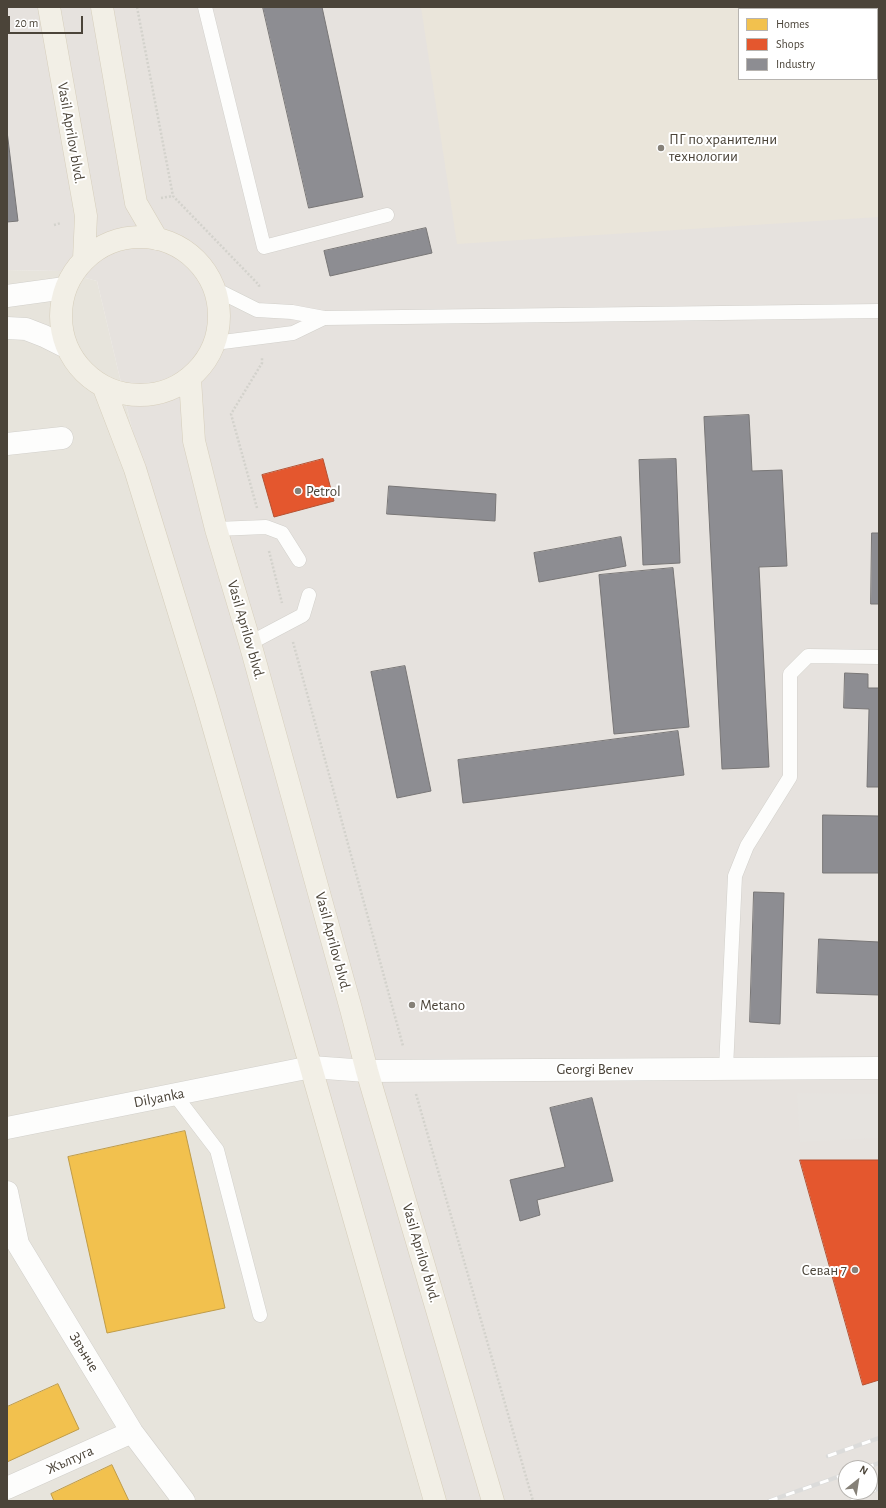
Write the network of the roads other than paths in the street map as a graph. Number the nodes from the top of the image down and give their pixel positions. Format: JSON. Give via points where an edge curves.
{"nodes":[{"id":1,"x":49,"y":7,"type":"edge"},
{"id":2,"x":102,"y":7,"type":"edge"},
{"id":3,"x":205,"y":7,"type":"edge"},
{"id":4,"x":387,"y":215,"type":"dead end"},
{"id":5,"x":157,"y":238,"type":"junction"},
{"id":6,"x":84,"y":259,"type":"junction"},
{"id":7,"x":65,"y":288,"type":"junction"},
{"id":8,"x":215,"y":289,"type":"junction"},
{"id":9,"x":7,"y":296,"type":"edge"},
{"id":10,"x":879,"y":312,"type":"edge"},
{"id":11,"x":324,"y":318,"type":"junction"},
{"id":12,"x":7,"y":328,"type":"edge"},
{"id":13,"x":215,"y":342,"type":"junction"},
{"id":14,"x":66,"y":347,"type":"junction"},
{"id":15,"x":190,"y":379,"type":"junction"},
{"id":16,"x":104,"y":388,"type":"junction"},
{"id":17,"x":62,"y":438,"type":"dead end"},
{"id":18,"x":7,"y":444,"type":"edge"},
{"id":19,"x":216,"y":529,"type":"junction"},
{"id":20,"x":299,"y":560,"type":"dead end"},
{"id":21,"x":309,"y":595,"type":"dead end"},
{"id":22,"x":250,"y":643,"type":"junction"},
{"id":23,"x":879,"y":657,"type":"edge"},
{"id":24,"x":311,"y":1067,"type":"junction"},
{"id":25,"x":726,"y":1068,"type":"junction"},
{"id":26,"x":879,"y":1068,"type":"edge"},
{"id":27,"x":367,"y":1071,"type":"junction"},
{"id":28,"x":175,"y":1095,"type":"junction"},
{"id":29,"x":7,"y":1128,"type":"edge"},
{"id":30,"x":7,"y":1192,"type":"edge"},
{"id":31,"x":13,"y":1247,"type":"edge"},
{"id":32,"x":260,"y":1315,"type":"dead end"},
{"id":33,"x":132,"y":1432,"type":"junction"},
{"id":34,"x":7,"y":1488,"type":"edge"},
{"id":35,"x":184,"y":1501,"type":"edge"},
{"id":36,"x":435,"y":1501,"type":"edge"},
{"id":37,"x":493,"y":1501,"type":"edge"}],
"edges":[{"from":1,"to":6,"type":"main road","name":"Vasil Aprilov blvd.","via":[[86,216]]},
{"from":2,"to":5,"type":"main road","via":[[136,203]]},
{"from":3,"to":4,"type":"lane","via":[[264,247]]},
{"from":5,"to":6,"type":"main road","via":[[131,237],[112,242]]},
{"from":5,"to":8,"type":"main road","via":[[184,250],[203,267]]},
{"from":6,"to":7,"type":"main road","via":[[73,272]]},
{"from":7,"to":9,"type":"street"},
{"from":7,"to":14,"type":"main road","via":[[59,311]]},
{"from":8,"to":11,"type":"lane","via":[[257,310],[292,312]]},
{"from":8,"to":13,"type":"main road","via":[[220,316]]},
{"from":10,"to":11,"type":"lane"},
{"from":11,"to":13,"type":"lane","via":[[293,333]]},
{"from":12,"to":14,"type":"street","via":[[26,330]]},
{"from":13,"to":15,"type":"main road","via":[[204,364]]},
{"from":14,"to":16,"type":"main road","via":[[82,371]]},
{"from":15,"to":16,"type":"main road","via":[[158,394],[130,396]]},
{"from":15,"to":19,"type":"main road","name":"Vasil Aprilov blvd.","via":[[194,441]]},
{"from":16,"to":24,"type":"main road","via":[[135,469],[205,697]]},
{"from":17,"to":18,"type":"street"},
{"from":19,"to":20,"type":"lane","via":[[266,527],[282,534]]},
{"from":19,"to":22,"type":"main road","name":"Vasil Aprilov blvd."},
{"from":21,"to":22,"type":"lane","via":[[303,616]]},
{"from":22,"to":27,"type":"main road","name":"Vasil Aprilov blvd."},
{"from":23,"to":25,"type":"lane","via":[[808,656],[790,674],[790,776],[747,846],[735,876]]},
{"from":24,"to":27,"type":"street","name":"Georgi Benev"},
{"from":24,"to":28,"type":"street","name":"Dilyanka"},
{"from":24,"to":36,"type":"main road"},
{"from":25,"to":26,"type":"street","name":"Georgi Benev"},
{"from":25,"to":27,"type":"street","name":"Georgi Benev"},
{"from":27,"to":37,"type":"main road","name":"Vasil Aprilov blvd."},
{"from":28,"to":29,"type":"street","name":"Dilyanka"},
{"from":28,"to":32,"type":"lane","via":[[217,1150]]},
{"from":30,"to":31,"type":"street","name":"Звънче"},
{"from":31,"to":33,"type":"street","name":"Звънче"},
{"from":33,"to":34,"type":"street","name":"Жълтуга"},
{"from":33,"to":35,"type":"street","name":"Звънче"}]}
